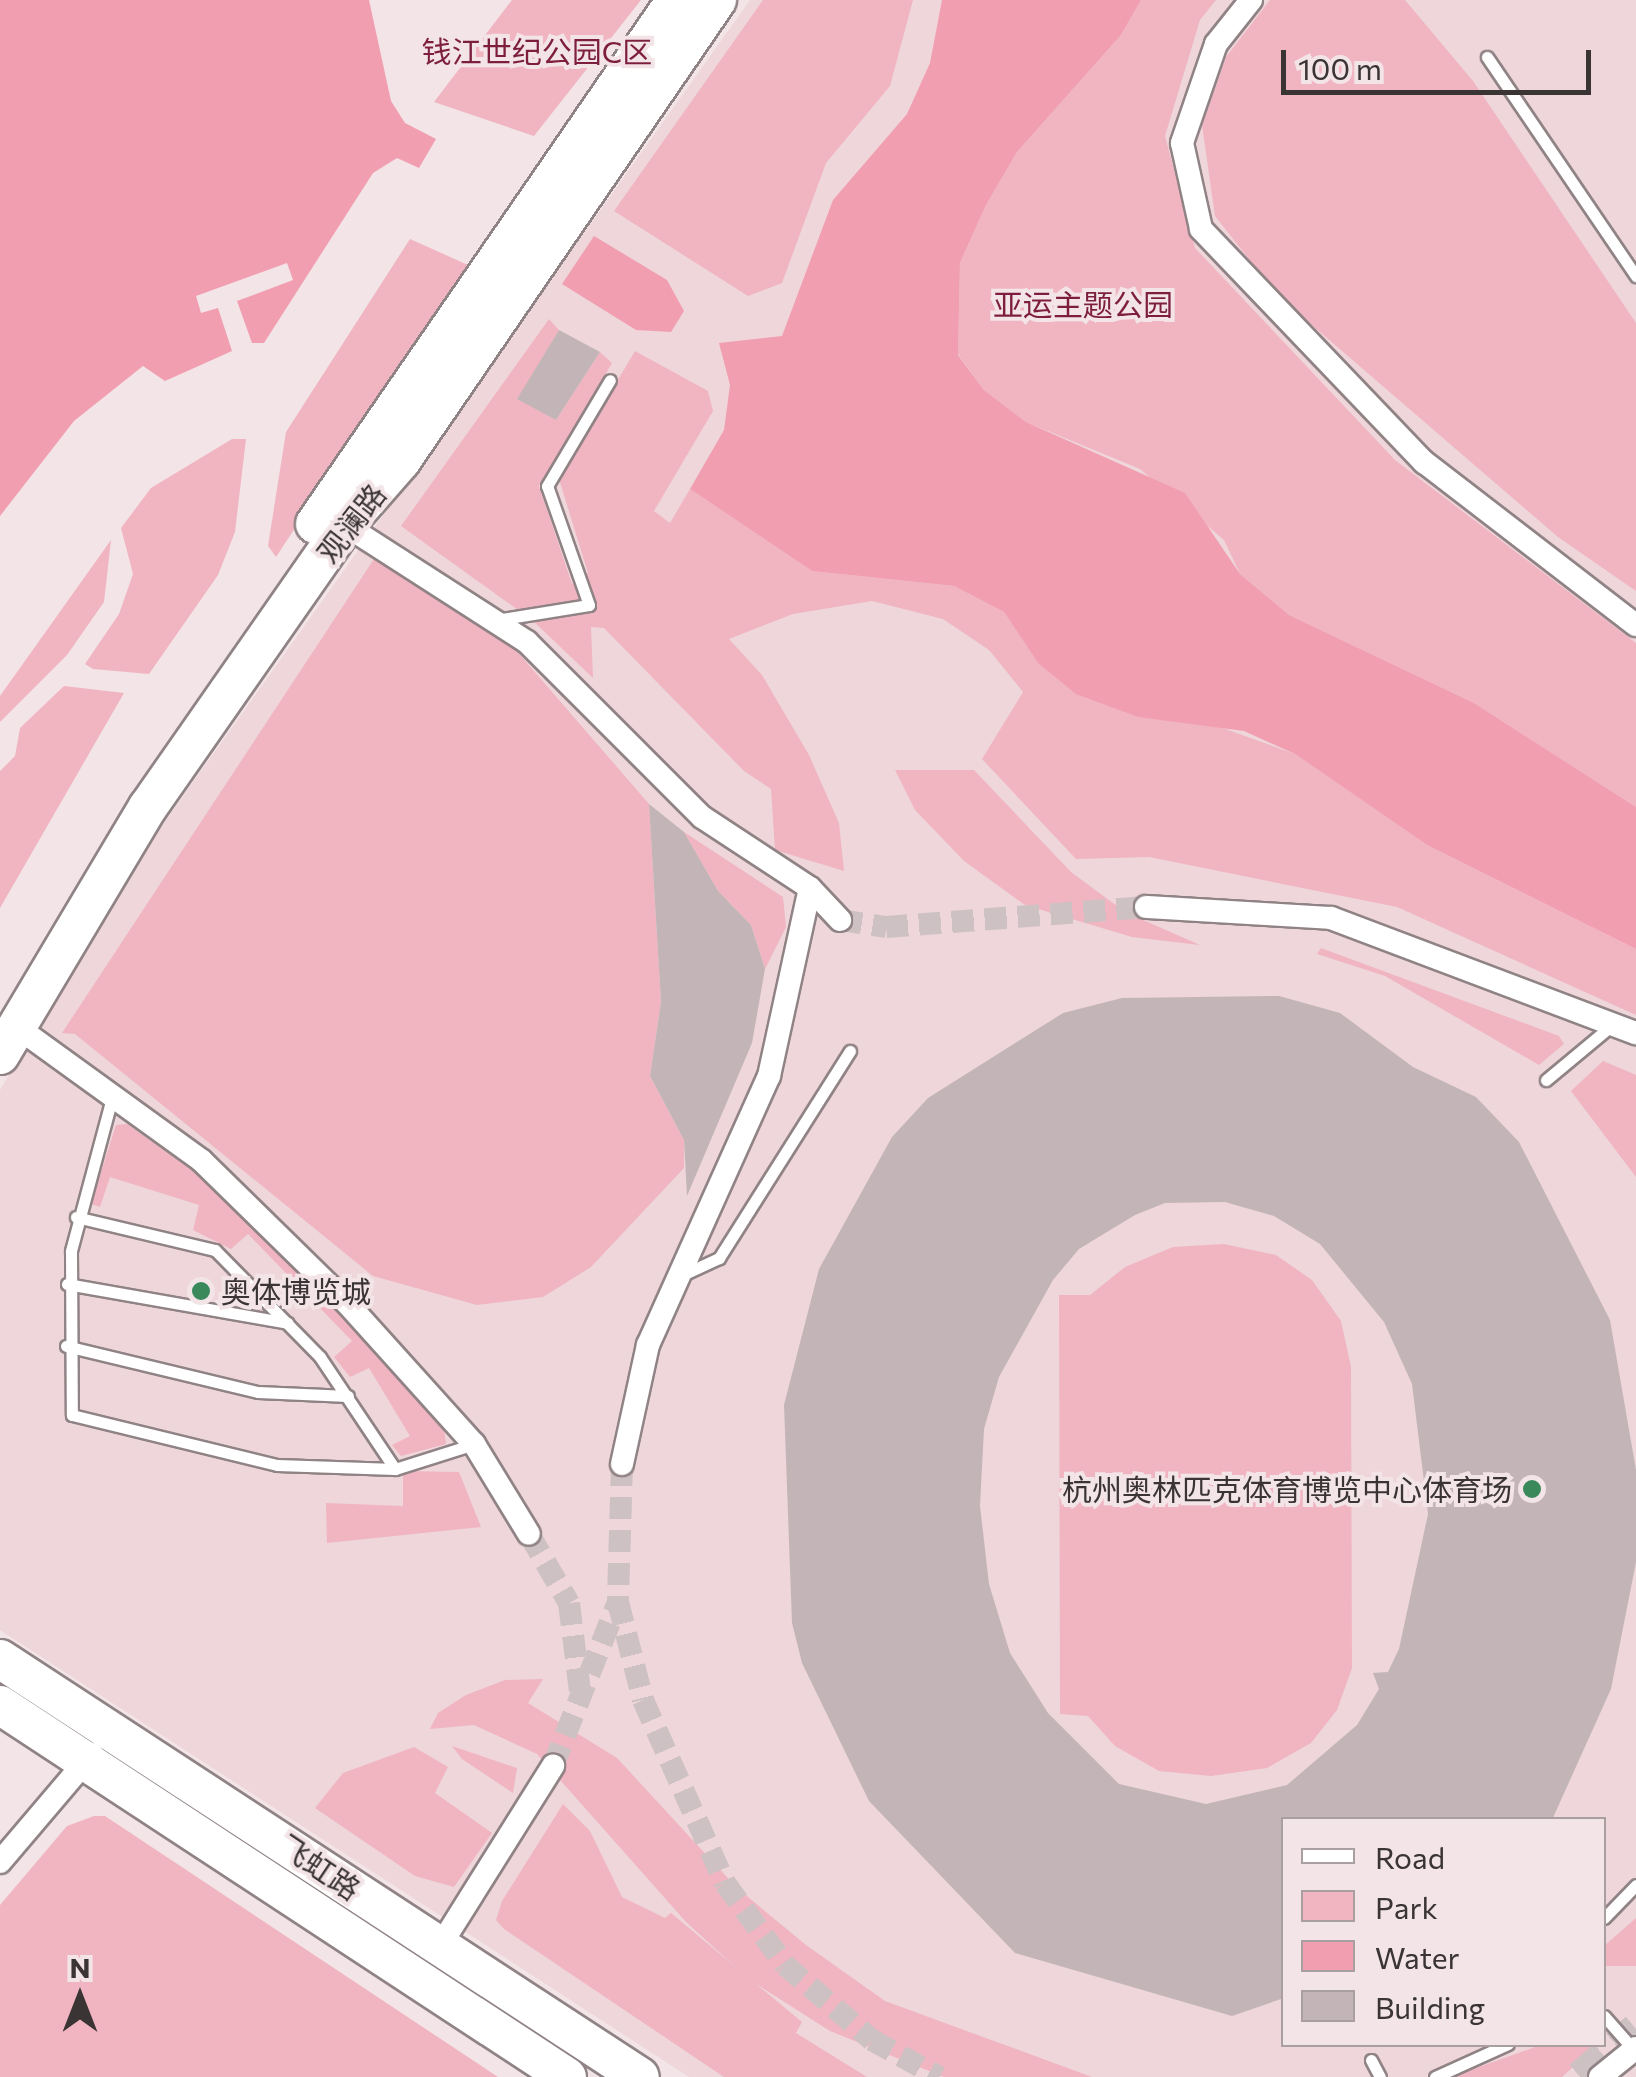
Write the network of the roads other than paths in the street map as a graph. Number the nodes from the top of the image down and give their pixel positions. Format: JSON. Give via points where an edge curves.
{"nodes":[{"id":1,"x":676,"y":0,"type":"edge"},
{"id":2,"x":716,"y":0,"type":"edge"},
{"id":3,"x":1252,"y":0,"type":"edge"},
{"id":4,"x":1487,"y":57,"type":"dead end"},
{"id":5,"x":1636,"y":276,"type":"edge"},
{"id":6,"x":610,"y":380,"type":"dead end"},
{"id":7,"x":389,"y":453,"type":"junction"},
{"id":8,"x":345,"y":525,"type":"junction"},
{"id":9,"x":491,"y":621,"type":"junction"},
{"id":10,"x":1636,"y":625,"type":"edge"},
{"id":11,"x":810,"y":888,"type":"junction"},
{"id":12,"x":1146,"y":907,"type":"tunnel mouth"},
{"id":13,"x":840,"y":920,"type":"tunnel mouth"},
{"id":14,"x":1614,"y":1022,"type":"junction"},
{"id":15,"x":6,"y":1030,"type":"edge"},
{"id":16,"x":1636,"y":1033,"type":"edge"},
{"id":17,"x":850,"y":1051,"type":"dead end"},
{"id":18,"x":1546,"y":1080,"type":"dead end"},
{"id":19,"x":113,"y":1094,"type":"junction"},
{"id":20,"x":76,"y":1217,"type":"junction"},
{"id":21,"x":674,"y":1279,"type":"junction"},
{"id":22,"x":67,"y":1284,"type":"junction"},
{"id":23,"x":288,"y":1323,"type":"junction"},
{"id":24,"x":66,"y":1346,"type":"junction"},
{"id":25,"x":348,"y":1396,"type":"junction"},
{"id":26,"x":474,"y":1444,"type":"junction"},
{"id":27,"x":622,"y":1464,"type":"tunnel mouth"},
{"id":28,"x":395,"y":1469,"type":"junction"},
{"id":29,"x":529,"y":1534,"type":"tunnel mouth"},
{"id":30,"x":0,"y":1659,"type":"edge"},
{"id":31,"x":0,"y":1704,"type":"edge"},
{"id":32,"x":110,"y":1725,"type":"junction"},
{"id":33,"x":88,"y":1760,"type":"junction"},
{"id":34,"x":553,"y":1766,"type":"tunnel mouth"},
{"id":35,"x":0,"y":1862,"type":"edge"},
{"id":36,"x":1636,"y":1885,"type":"edge"},
{"id":37,"x":1606,"y":1916,"type":"edge"},
{"id":38,"x":440,"y":1946,"type":"junction"},
{"id":39,"x":1606,"y":2018,"type":"edge"},
{"id":40,"x":593,"y":2046,"type":"junction"},
{"id":41,"x":1501,"y":2047,"type":"edge"},
{"id":42,"x":1635,"y":2049,"type":"edge"},
{"id":43,"x":1371,"y":2060,"type":"dead end"},
{"id":44,"x":567,"y":2077,"type":"edge"},
{"id":45,"x":640,"y":2077,"type":"edge"},
{"id":46,"x":1380,"y":2077,"type":"edge"},
{"id":47,"x":1435,"y":2077,"type":"edge"},
{"id":48,"x":1600,"y":2077,"type":"edge"}],
"edges":[{"from":1,"to":7,"type":"main road","name":"观澜路"},
{"from":2,"to":7,"type":"main road","name":"观澜路"},
{"from":3,"to":10,"type":"street","via":[[1216,44],[1182,143],[1201,229],[1424,462]]},
{"from":4,"to":5,"type":"lane"},
{"from":6,"to":9,"type":"lane","via":[[547,486],[589,605]]},
{"from":7,"to":8,"type":"main road","name":"观澜路"},
{"from":7,"to":15,"type":"main road","name":"观澜路","via":[[132,792]]},
{"from":8,"to":9,"type":"street"},
{"from":8,"to":15,"type":"main road","name":"观澜路","via":[[148,807]]},
{"from":9,"to":11,"type":"street","via":[[562,670],[702,816]]},
{"from":11,"to":13,"type":"street"},
{"from":11,"to":21,"type":"street","via":[[769,1076]]},
{"from":12,"to":14,"type":"street","via":[[1331,918]]},
{"from":14,"to":16,"type":"street"},
{"from":14,"to":18,"type":"lane"},
{"from":15,"to":19,"type":"street"},
{"from":17,"to":21,"type":"lane","via":[[718,1258]]},
{"from":19,"to":20,"type":"lane"},
{"from":19,"to":26,"type":"street","via":[[202,1161],[346,1302]]},
{"from":20,"to":22,"type":"lane"},
{"from":20,"to":23,"type":"lane","via":[[214,1250]]},
{"from":21,"to":27,"type":"street","via":[[632,1398]]},
{"from":22,"to":23,"type":"lane"},
{"from":22,"to":24,"type":"lane"},
{"from":23,"to":25,"type":"lane"},
{"from":24,"to":25,"type":"lane","via":[[258,1392]]},
{"from":24,"to":28,"type":"lane","via":[[72,1415],[277,1465]]},
{"from":25,"to":28,"type":"lane"},
{"from":26,"to":28,"type":"lane"},
{"from":26,"to":29,"type":"street"},
{"from":30,"to":32,"type":"main road","name":"飞虹路"},
{"from":31,"to":33,"type":"main road","name":"飞虹路"},
{"from":32,"to":33,"type":"street"},
{"from":32,"to":38,"type":"main road","name":"飞虹路"},
{"from":33,"to":35,"type":"street"},
{"from":33,"to":44,"type":"main road","name":"飞虹路"},
{"from":34,"to":38,"type":"street"},
{"from":36,"to":37,"type":"lane"},
{"from":38,"to":40,"type":"main road","name":"飞虹路"},
{"from":39,"to":42,"type":"lane"},
{"from":40,"to":44,"type":"street"},
{"from":40,"to":45,"type":"main road","name":"飞虹路"},
{"from":41,"to":47,"type":"lane"},
{"from":42,"to":48,"type":"street"},
{"from":43,"to":46,"type":"lane"}]}
